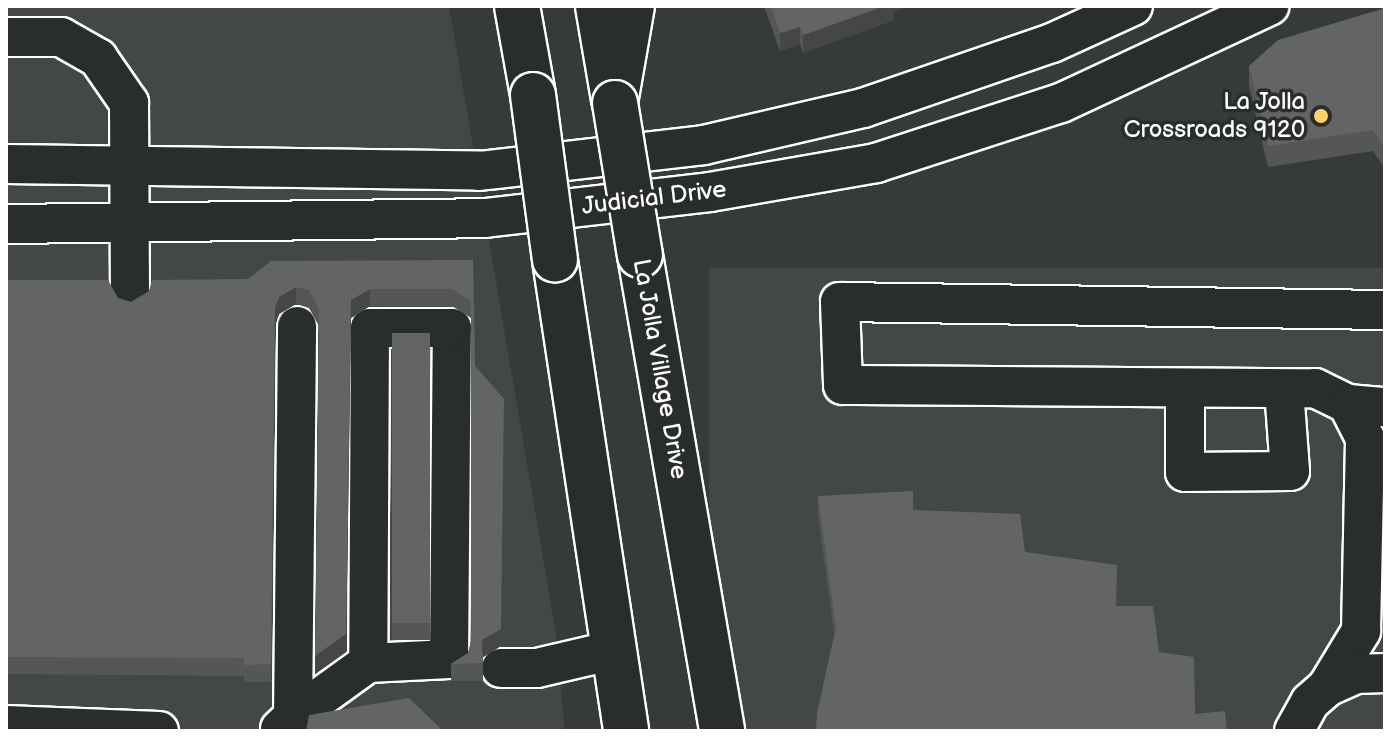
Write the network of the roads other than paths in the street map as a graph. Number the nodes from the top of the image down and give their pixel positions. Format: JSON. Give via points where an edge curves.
{"nodes":[{"id":1,"x":517,"y":6,"type":"edge"},
{"id":2,"x":598,"y":6,"type":"edge"},
{"id":3,"x":632,"y":6,"type":"edge"},
{"id":4,"x":1133,"y":6,"type":"edge"},
{"id":5,"x":1269,"y":6,"type":"edge"},
{"id":6,"x":6,"y":37,"type":"edge"},
{"id":7,"x":615,"y":103,"type":"junction"},
{"id":8,"x":6,"y":164,"type":"edge"},
{"id":9,"x":129,"y":165,"type":"junction"},
{"id":10,"x":130,"y":223,"type":"junction"},
{"id":11,"x":6,"y":224,"type":"edge"},
{"id":12,"x":130,"y":297,"type":"dead end"},
{"id":13,"x":1385,"y":310,"type":"edge"},
{"id":14,"x":297,"y":326,"type":"dead end"},
{"id":15,"x":1185,"y":388,"type":"junction"},
{"id":16,"x":1284,"y":389,"type":"junction"},
{"id":17,"x":1348,"y":404,"type":"junction"},
{"id":18,"x":1385,"y":407,"type":"edge"},
{"id":19,"x":614,"y":650,"type":"junction"},
{"id":20,"x":368,"y":663,"type":"junction"},
{"id":21,"x":501,"y":668,"type":"dead end"},
{"id":22,"x":1385,"y":673,"type":"edge"},
{"id":23,"x":1327,"y":687,"type":"junction"},
{"id":24,"x":285,"y":724,"type":"edge"},
{"id":25,"x":6,"y":725,"type":"edge"},
{"id":26,"x":159,"y":731,"type":"edge"},
{"id":27,"x":626,"y":731,"type":"edge"},
{"id":28,"x":722,"y":731,"type":"edge"},
{"id":29,"x":1294,"y":731,"type":"edge"}],
"edges":[{"from":1,"to":19,"type":"main road","bridge":true},
{"from":2,"to":7,"type":"main road","name":"La Jolla Village Drive"},
{"from":3,"to":7,"type":"main road"},
{"from":4,"to":9,"type":"street","name":"Judicial Drive","via":[[1052,43],[863,108],[704,145],[479,171]]},
{"from":5,"to":10,"type":"street","name":"Judicial Drive","via":[[1061,103],[876,163],[710,192],[485,218]]},
{"from":6,"to":9,"type":"street","via":[[61,37],[98,58],[129,103]]},
{"from":7,"to":28,"type":"main road","name":"La Jolla Village Drive","bridge":true},
{"from":8,"to":9,"type":"street","name":"Judicial Drive"},
{"from":9,"to":10,"type":"street"},
{"from":10,"to":11,"type":"street","name":"Judicial Drive"},
{"from":10,"to":12,"type":"street"},
{"from":13,"to":15,"type":"street","via":[[840,302],[843,385]]},
{"from":14,"to":24,"type":"street"},
{"from":15,"to":16,"type":"street"},
{"from":15,"to":16,"type":"street","via":[[1185,472],[1290,471]]},
{"from":16,"to":17,"type":"street","via":[[1315,388]]},
{"from":17,"to":18,"type":"street"},
{"from":17,"to":23,"type":"street","via":[[1365,438],[1361,631]]},
{"from":19,"to":21,"type":"street","via":[[537,668]]},
{"from":19,"to":27,"type":"main road"},
{"from":20,"to":20,"type":"street","via":[[449,659],[452,328],[370,328]]},
{"from":20,"to":24,"type":"street"},
{"from":22,"to":23,"type":"street","via":[[1356,674]]},
{"from":23,"to":29,"type":"street","via":[[1310,702]]},
{"from":25,"to":26,"type":"street"}]}
